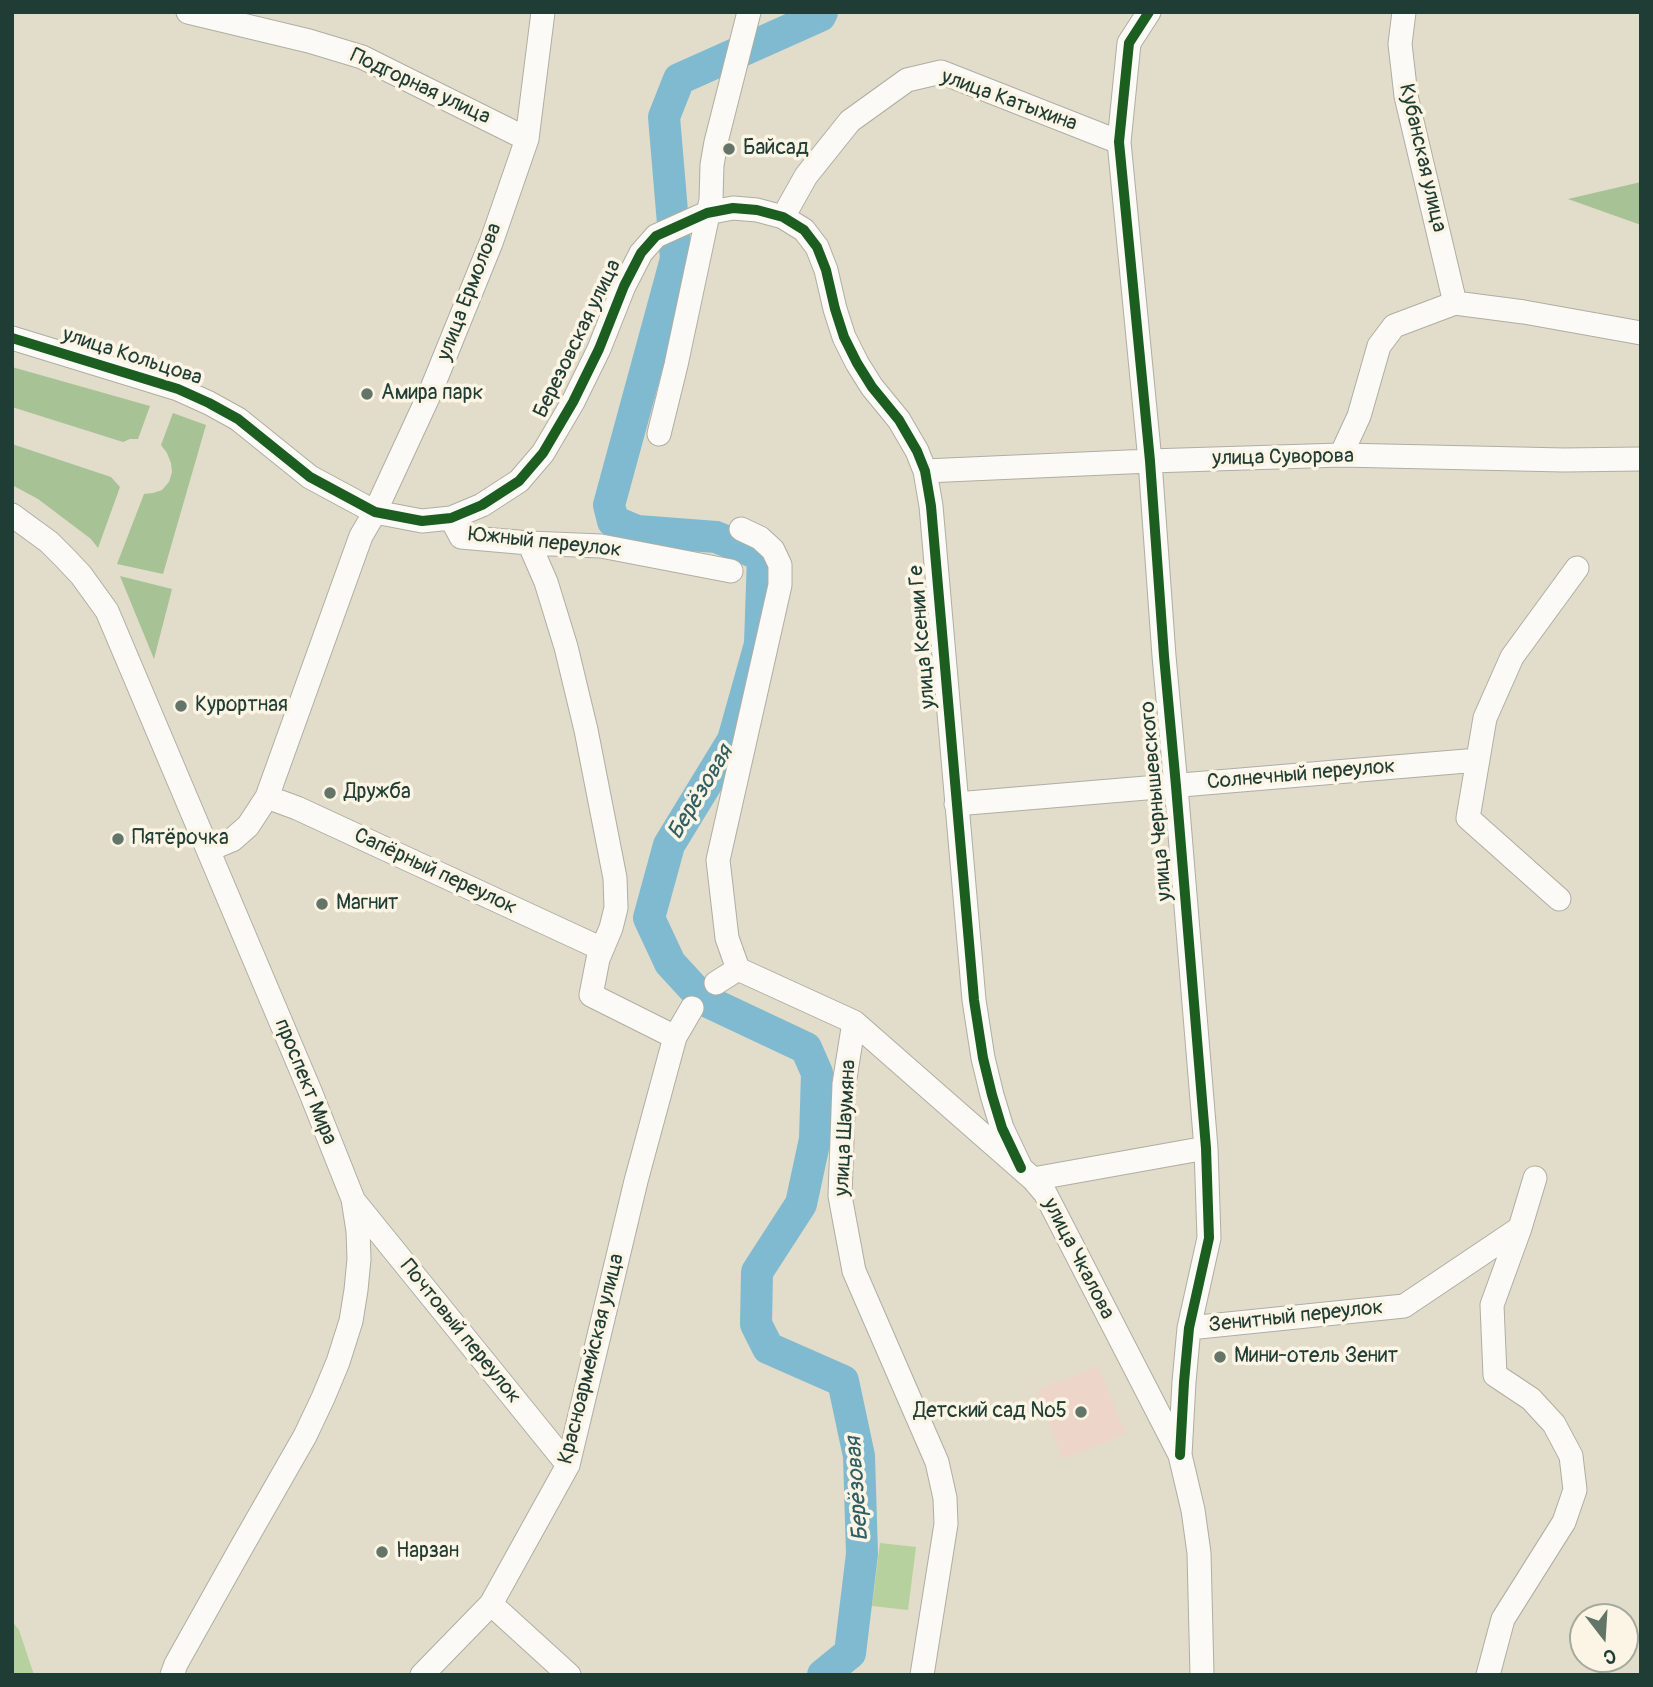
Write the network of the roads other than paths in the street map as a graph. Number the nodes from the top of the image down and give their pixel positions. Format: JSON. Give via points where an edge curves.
{"nodes":[{"id":1,"x":188,"y":12,"type":"edge"},
{"id":2,"x":543,"y":12,"type":"edge"},
{"id":3,"x":749,"y":12,"type":"edge"},
{"id":4,"x":1149,"y":12,"type":"edge"},
{"id":5,"x":1404,"y":12,"type":"edge"},
{"id":6,"x":527,"y":139,"type":"junction"},
{"id":7,"x":1119,"y":142,"type":"junction"},
{"id":8,"x":702,"y":216,"type":"junction"},
{"id":9,"x":783,"y":216,"type":"junction"},
{"id":10,"x":1455,"y":303,"type":"junction"},
{"id":11,"x":1641,"y":333,"type":"edge"},
{"id":12,"x":12,"y":338,"type":"edge"},
{"id":13,"x":659,"y":435,"type":"dead end"},
{"id":14,"x":1341,"y":455,"type":"junction"},
{"id":15,"x":1641,"y":460,"type":"edge"},
{"id":16,"x":1150,"y":461,"type":"junction"},
{"id":17,"x":925,"y":471,"type":"junction"},
{"id":18,"x":375,"y":512,"type":"junction"},
{"id":19,"x":12,"y":515,"type":"edge"},
{"id":20,"x":451,"y":518,"type":"junction"},
{"id":21,"x":741,"y":529,"type":"dead end"},
{"id":22,"x":530,"y":543,"type":"junction"},
{"id":23,"x":1577,"y":568,"type":"dead end"},
{"id":24,"x":731,"y":571,"type":"dead end"},
{"id":25,"x":1478,"y":760,"type":"junction"},
{"id":26,"x":1176,"y":786,"type":"junction"},
{"id":27,"x":267,"y":797,"type":"junction"},
{"id":28,"x":956,"y":804,"type":"junction"},
{"id":29,"x":208,"y":850,"type":"junction"},
{"id":30,"x":1559,"y":899,"type":"dead end"},
{"id":31,"x":602,"y":949,"type":"junction"},
{"id":32,"x":737,"y":969,"type":"junction"},
{"id":33,"x":716,"y":983,"type":"dead end"},
{"id":34,"x":692,"y":1008,"type":"dead end"},
{"id":35,"x":854,"y":1022,"type":"junction"},
{"id":36,"x":675,"y":1037,"type":"junction"},
{"id":37,"x":1206,"y":1148,"type":"junction"},
{"id":38,"x":1027,"y":1174,"type":"junction"},
{"id":39,"x":1535,"y":1178,"type":"dead end"},
{"id":40,"x":353,"y":1199,"type":"junction"},
{"id":41,"x":1520,"y":1228,"type":"junction"},
{"id":42,"x":1189,"y":1328,"type":"junction"},
{"id":43,"x":1180,"y":1455,"type":"junction"},
{"id":44,"x":568,"y":1465,"type":"junction"},
{"id":45,"x":491,"y":1604,"type":"junction"},
{"id":46,"x":172,"y":1675,"type":"edge"},
{"id":47,"x":422,"y":1675,"type":"edge"},
{"id":48,"x":569,"y":1675,"type":"edge"},
{"id":49,"x":922,"y":1675,"type":"edge"},
{"id":50,"x":1202,"y":1675,"type":"edge"},
{"id":51,"x":1488,"y":1675,"type":"edge"}],
"edges":[{"from":1,"to":6,"type":"street","name":"Подгорная улица","via":[[362,57]]},
{"from":2,"to":6,"type":"street","name":"улица Ермолова"},
{"from":3,"to":8,"type":"street","via":[[716,142],[710,200]]},
{"from":4,"to":7,"type":"street","via":[[1129,43]]},
{"from":5,"to":10,"type":"street","name":"Кубанская улица","via":[[1400,44],[1406,96]]},
{"from":6,"to":18,"type":"street","name":"улица Ермолова","via":[[491,243]]},
{"from":7,"to":9,"type":"street","name":"улица Катыхина","via":[[941,72],[906,80],[850,121],[806,176]]},
{"from":7,"to":16,"type":"street","name":"улица Чернышевского"},
{"from":8,"to":9,"type":"street","name":"улица Ксении Ге","via":[[733,208]]},
{"from":8,"to":13,"type":"street"},
{"from":8,"to":20,"type":"street","name":"Березовская улица","via":[[656,236],[641,253],[599,349],[543,453],[519,481]]},
{"from":9,"to":17,"type":"street","name":"улица Ксении Ге","via":[[804,230],[817,247],[856,363],[899,421]]},
{"from":10,"to":11,"type":"street"},
{"from":10,"to":14,"type":"street","via":[[1394,326],[1379,346],[1359,416]]},
{"from":12,"to":18,"type":"street","name":"улица Кольцова","via":[[178,389],[209,403],[238,419],[310,477]]},
{"from":14,"to":15,"type":"street","name":"улица Суворова"},
{"from":14,"to":16,"type":"street","name":"улица Суворова"},
{"from":16,"to":17,"type":"street","name":"улица Суворова"},
{"from":16,"to":26,"type":"street","name":"улица Чернышевского"},
{"from":17,"to":28,"type":"street","name":"улица Ксении Ге","via":[[932,506]]},
{"from":18,"to":20,"type":"street","name":"Березовская улица","via":[[422,521]]},
{"from":18,"to":27,"type":"street","name":"улица Ермолова","via":[[361,536]]},
{"from":19,"to":29,"type":"street","name":"проспект Мира","via":[[57,550],[107,611]]},
{"from":20,"to":22,"type":"street","name":"Южный переулок","via":[[461,537]]},
{"from":21,"to":32,"type":"street","via":[[773,550],[780,565],[780,584],[718,860],[727,938]]},
{"from":22,"to":24,"type":"street","name":"Южный переулок","via":[[601,546]]},
{"from":22,"to":31,"type":"street","via":[[566,647],[611,852],[616,908]]},
{"from":23,"to":25,"type":"street","via":[[1512,657],[1485,718]]},
{"from":25,"to":26,"type":"street","name":"Солнечный переулок"},
{"from":25,"to":30,"type":"street","via":[[1468,818]]},
{"from":26,"to":28,"type":"street","name":"Солнечный переулок"},
{"from":26,"to":37,"type":"street","name":"улица Чернышевского"},
{"from":27,"to":29,"type":"street","name":"улица Ермолова","via":[[248,826],[232,840]]},
{"from":27,"to":31,"type":"street","name":"Сапёрный переулок"},
{"from":28,"to":38,"type":"street","name":"улица Ксении Ге","via":[[983,1058],[1002,1128]]},
{"from":29,"to":40,"type":"street","name":"проспект Мира"},
{"from":31,"to":36,"type":"street","via":[[591,995]]},
{"from":32,"to":33,"type":"street"},
{"from":32,"to":35,"type":"street","name":"улица Чкалова"},
{"from":34,"to":36,"type":"street","name":"Красноармейская улица"},
{"from":35,"to":38,"type":"street","name":"улица Чкалова"},
{"from":35,"to":49,"type":"street","name":"улица Шаумяна","via":[[844,1084],[840,1196],[854,1271],[937,1462],[945,1497],[946,1524]]},
{"from":36,"to":44,"type":"street","name":"Красноармейская улица"},
{"from":37,"to":38,"type":"street"},
{"from":37,"to":42,"type":"street","name":"улица Чернышевского","via":[[1209,1238]]},
{"from":38,"to":43,"type":"street","name":"улица Чкалова","via":[[1045,1193]]},
{"from":39,"to":41,"type":"street"},
{"from":40,"to":44,"type":"street","name":"Почтовый переулок"},
{"from":40,"to":46,"type":"street","name":"проспект Мира","via":[[359,1259],[351,1321],[338,1362],[305,1436]]},
{"from":41,"to":42,"type":"street","name":"Зенитный переулок","via":[[1404,1306]]},
{"from":41,"to":51,"type":"street","via":[[1492,1306],[1495,1376],[1531,1399],[1554,1424],[1571,1456],[1575,1490],[1564,1522],[1503,1619]]},
{"from":42,"to":43,"type":"street","name":"улица Чернышевского"},
{"from":43,"to":50,"type":"street","name":"улица Чкалова","via":[[1199,1553]]},
{"from":44,"to":45,"type":"street","name":"Красноармейская улица"},
{"from":45,"to":47,"type":"street","name":"Красноармейская улица"},
{"from":45,"to":48,"type":"street"}]}
